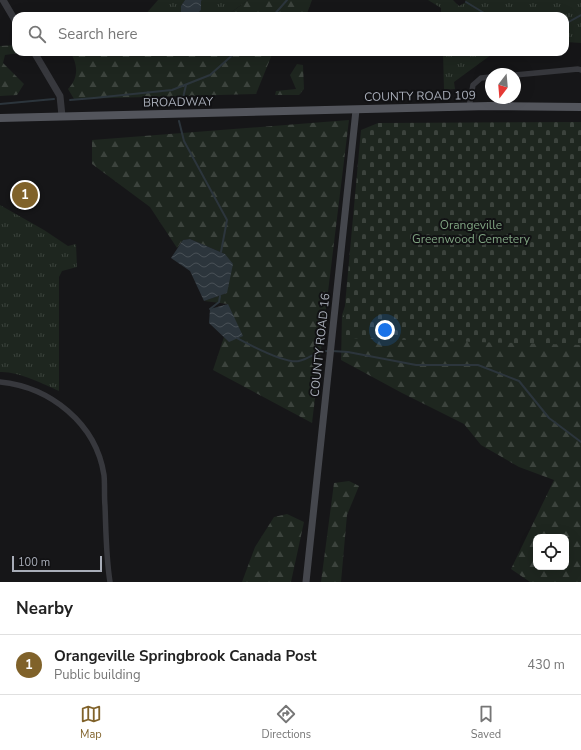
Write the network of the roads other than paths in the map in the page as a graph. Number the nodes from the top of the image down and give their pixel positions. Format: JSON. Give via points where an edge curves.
{"nodes":[{"id":1,"x":3,"y":0,"type":"edge"},
{"id":2,"x":12,"y":15,"type":"edge"},
{"id":3,"x":36,"y":56,"type":"edge"},
{"id":4,"x":581,"y":70,"type":"edge"},
{"id":5,"x":521,"y":74,"type":"edge"},
{"id":6,"x":485,"y":78,"type":"edge"},
{"id":7,"x":469,"y":107,"type":"junction"},
{"id":8,"x":581,"y":107,"type":"edge"},
{"id":9,"x":356,"y":110,"type":"junction"},
{"id":10,"x":62,"y":116,"type":"junction"},
{"id":11,"x":0,"y":118,"type":"edge"},
{"id":12,"x":0,"y":382,"type":"edge"},
{"id":13,"x":110,"y":582,"type":"edge"},
{"id":14,"x":306,"y":582,"type":"edge"}],
"edges":[{"from":1,"to":2,"type":"street"},
{"from":3,"to":10,"type":"street","via":[[60,96]]},
{"from":4,"to":5,"type":"street"},
{"from":6,"to":7,"type":"street","via":[[473,85]]},
{"from":7,"to":8,"type":"main road","name":"COUNTY ROAD 109"},
{"from":7,"to":9,"type":"main road","name":"COUNTY ROAD 109"},
{"from":9,"to":10,"type":"main road","name":"BROADWAY"},
{"from":9,"to":14,"type":"main road","name":"COUNTY ROAD 16"},
{"from":10,"to":11,"type":"main road","name":"BROADWAY"},
{"from":12,"to":13,"type":"street","via":[[26,387],[44,394],[71,414],[92,439],[104,475],[106,560]]}]}
